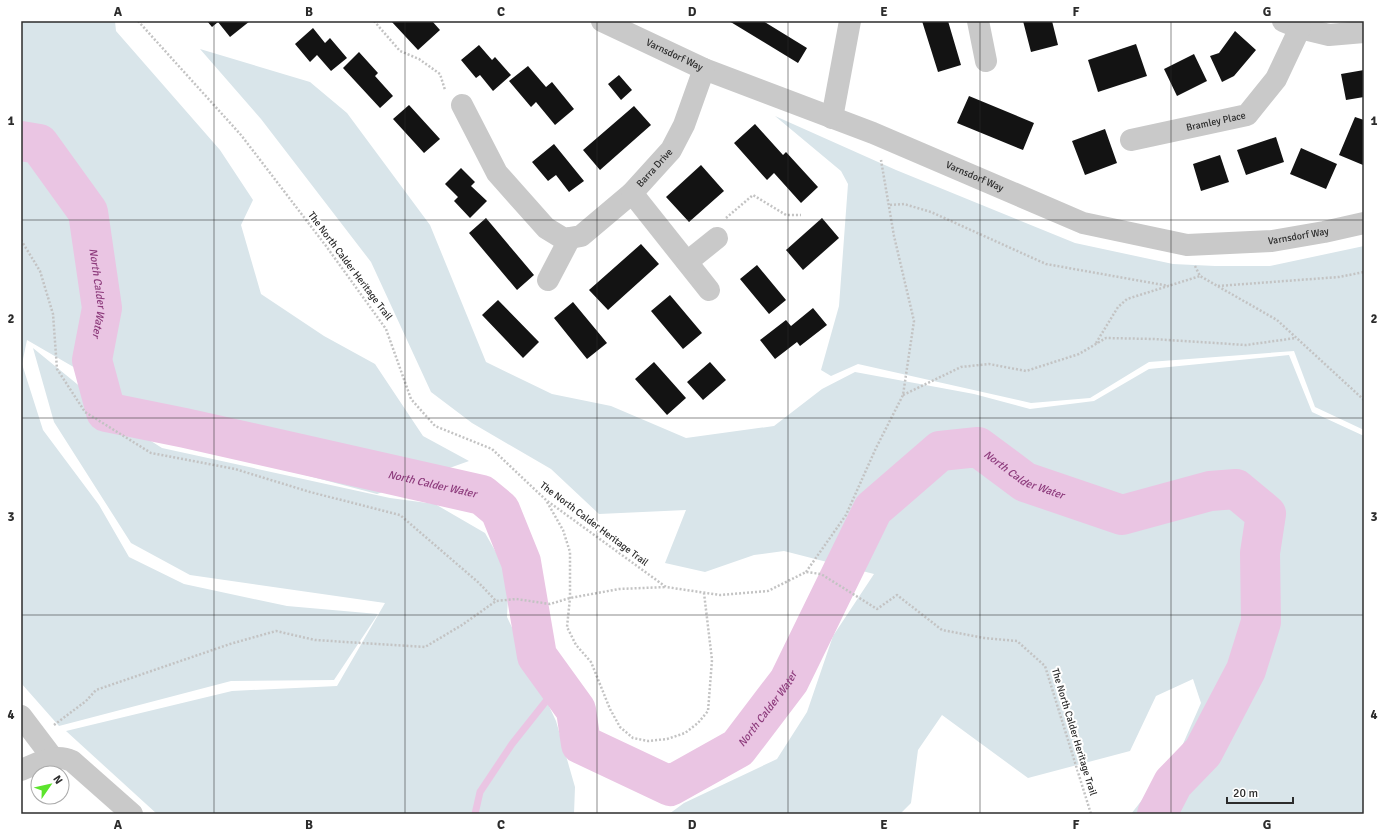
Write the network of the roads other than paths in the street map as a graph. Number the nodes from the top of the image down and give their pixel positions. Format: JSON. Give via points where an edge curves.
{"nodes":[{"id":1,"x":602,"y":21,"type":"edge"},
{"id":2,"x":850,"y":21,"type":"edge"},
{"id":3,"x":978,"y":21,"type":"edge"},
{"id":4,"x":1291,"y":24,"type":"edge"},
{"id":5,"x":1364,"y":32,"type":"edge"},
{"id":6,"x":986,"y":61,"type":"dead end"},
{"id":7,"x":704,"y":69,"type":"junction"},
{"id":8,"x":462,"y":105,"type":"road end"},
{"id":9,"x":832,"y":118,"type":"junction"},
{"id":10,"x":1131,"y":140,"type":"dead end"},
{"id":11,"x":632,"y":193,"type":"junction"},
{"id":12,"x":1364,"y":223,"type":"edge"},
{"id":13,"x":570,"y":238,"type":"junction"},
{"id":14,"x":717,"y":238,"type":"road end"},
{"id":15,"x":686,"y":262,"type":"junction"},
{"id":16,"x":548,"y":280,"type":"dead end"},
{"id":17,"x":709,"y":290,"type":"dead end"},
{"id":18,"x":21,"y":716,"type":"edge"},
{"id":19,"x":52,"y":758,"type":"junction"},
{"id":20,"x":21,"y":770,"type":"edge"},
{"id":21,"x":132,"y":814,"type":"edge"}],
"edges":[{"from":1,"to":7,"type":"street","name":"Varnsdorf Way"},
{"from":2,"to":9,"type":"street"},
{"from":3,"to":6,"type":"street"},
{"from":4,"to":5,"type":"street","via":[[1329,35]]},
{"from":4,"to":10,"type":"street","name":"Bramley Place","via":[[1276,79],[1247,115]]},
{"from":7,"to":9,"type":"street","name":"Varnsdorf Way"},
{"from":7,"to":11,"type":"street","name":"Barra Drive","via":[[684,125],[671,150]]},
{"from":8,"to":13,"type":"street","via":[[497,173],[546,228],[564,239]]},
{"from":9,"to":12,"type":"street","name":"Varnsdorf Way","via":[[1083,223],[1187,245],[1272,241]]},
{"from":11,"to":13,"type":"street","name":"Barra Drive","via":[[581,236]]},
{"from":11,"to":15,"type":"street"},
{"from":13,"to":16,"type":"street"},
{"from":14,"to":15,"type":"street"},
{"from":15,"to":17,"type":"street"},
{"from":18,"to":19,"type":"street"},
{"from":19,"to":20,"type":"street"},
{"from":19,"to":21,"type":"street","via":[[63,757],[72,761]]}]}
